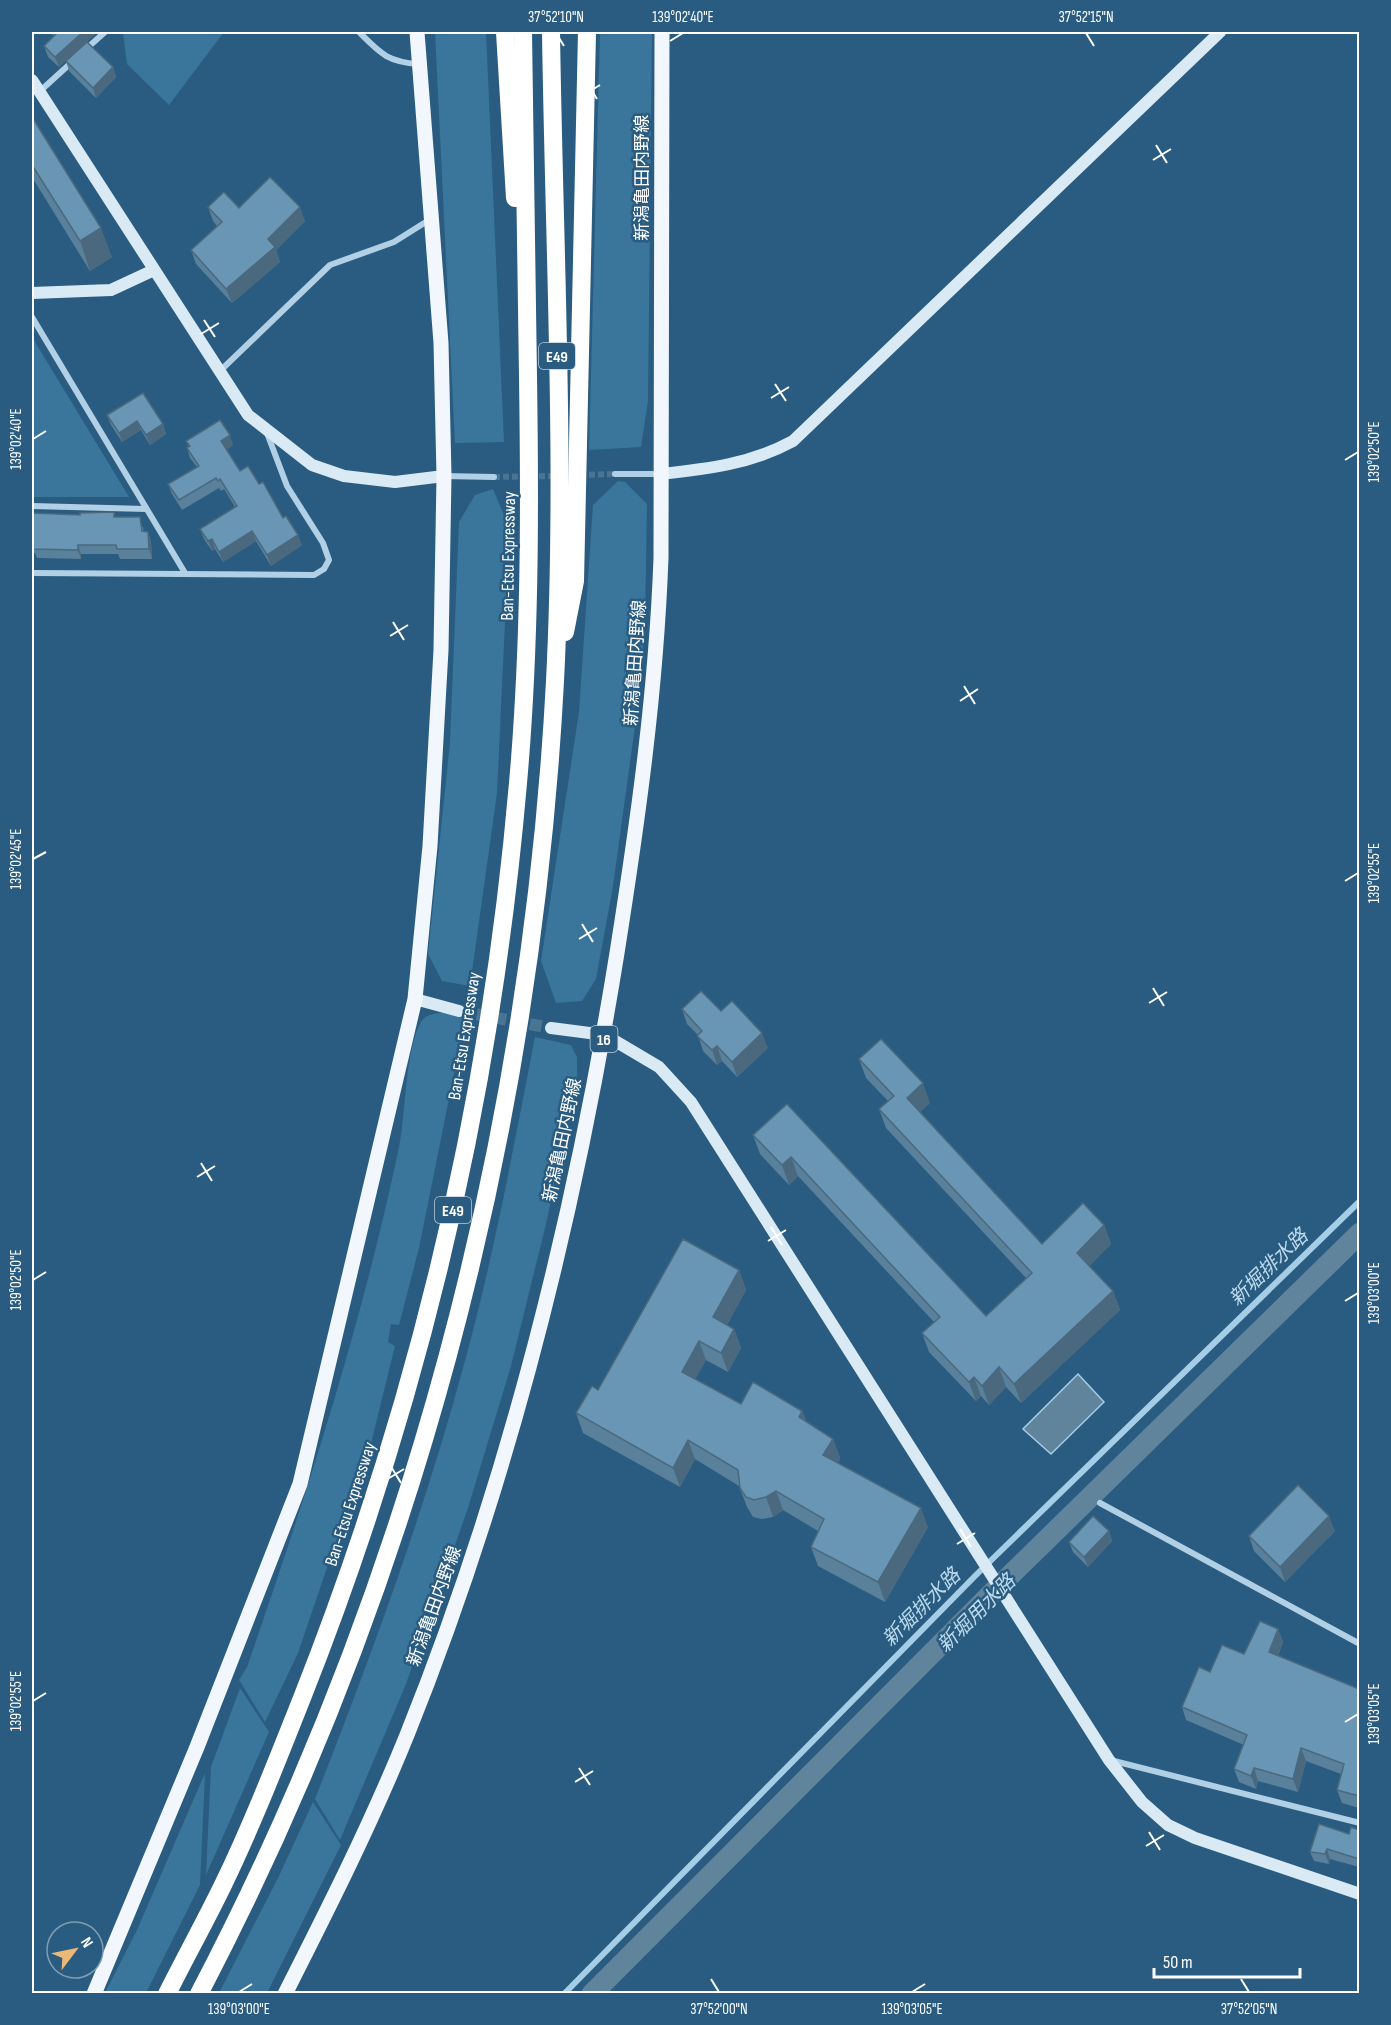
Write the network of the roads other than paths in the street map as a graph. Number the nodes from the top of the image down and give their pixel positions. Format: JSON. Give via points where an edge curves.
{"nodes":[{"id":1,"x":105,"y":32,"type":"edge"},
{"id":2,"x":359,"y":32,"type":"edge"},
{"id":3,"x":417,"y":32,"type":"edge"},
{"id":4,"x":505,"y":32,"type":"edge"},
{"id":5,"x":523,"y":32,"type":"edge"},
{"id":6,"x":550,"y":32,"type":"edge"},
{"id":7,"x":587,"y":32,"type":"edge"},
{"id":8,"x":662,"y":32,"type":"edge"},
{"id":9,"x":1220,"y":32,"type":"edge"},
{"id":10,"x":419,"y":64,"type":"junction"},
{"id":11,"x":32,"y":80,"type":"edge"},
{"id":12,"x":39,"y":92,"type":"junction"},
{"id":13,"x":432,"y":217,"type":"junction"},
{"id":14,"x":154,"y":270,"type":"junction"},
{"id":15,"x":32,"y":293,"type":"edge"},
{"id":16,"x":32,"y":316,"type":"edge"},
{"id":17,"x":219,"y":371,"type":"junction"},
{"id":18,"x":528,"y":379,"type":"junction"},
{"id":19,"x":267,"y":432,"type":"junction"},
{"id":20,"x":615,"y":474,"type":"tunnel mouth"},
{"id":21,"x":660,"y":474,"type":"junction"},
{"id":22,"x":444,"y":476,"type":"junction"},
{"id":23,"x":494,"y":477,"type":"tunnel mouth"},
{"id":24,"x":32,"y":506,"type":"edge"},
{"id":25,"x":146,"y":509,"type":"junction"},
{"id":26,"x":32,"y":573,"type":"edge"},
{"id":27,"x":185,"y":573,"type":"junction"},
{"id":28,"x":555,"y":680,"type":"junction"},
{"id":29,"x":415,"y":999,"type":"junction"},
{"id":30,"x":459,"y":1011,"type":"tunnel mouth"},
{"id":31,"x":551,"y":1028,"type":"tunnel mouth"},
{"id":32,"x":605,"y":1035,"type":"junction"},
{"id":33,"x":1100,"y":1503,"type":"dead end"},
{"id":34,"x":1359,"y":1644,"type":"edge"},
{"id":35,"x":1109,"y":1760,"type":"junction"},
{"id":36,"x":1359,"y":1823,"type":"edge"},
{"id":37,"x":1359,"y":1894,"type":"edge"},
{"id":38,"x":94,"y":1994,"type":"edge"},
{"id":39,"x":167,"y":1994,"type":"edge"},
{"id":40,"x":199,"y":1994,"type":"edge"},
{"id":41,"x":285,"y":1994,"type":"edge"}],
"edges":[{"from":1,"to":12,"type":"street"},
{"from":2,"to":10,"type":"street","via":[[382,55],[398,63]]},
{"from":3,"to":10,"type":"main road"},
{"from":4,"to":18,"type":"highway"},
{"from":5,"to":18,"type":"highway","name":"Ban-Etsu Expressway","number":"E49"},
{"from":6,"to":28,"type":"highway","number":"E49","via":[[559,471]]},
{"from":7,"to":28,"type":"highway","via":[[575,582]]},
{"from":8,"to":21,"type":"main road","name":"新潟亀田内野線","number":"16"},
{"from":9,"to":21,"type":"street","via":[[793,441],[770,454],[717,468]]},
{"from":10,"to":13,"type":"main road"},
{"from":11,"to":12,"type":"street"},
{"from":12,"to":14,"type":"street"},
{"from":13,"to":17,"type":"street","via":[[394,243],[330,265]]},
{"from":13,"to":22,"type":"main road","via":[[441,343]]},
{"from":14,"to":15,"type":"street","via":[[111,290]]},
{"from":14,"to":17,"type":"street"},
{"from":16,"to":25,"type":"street"},
{"from":17,"to":19,"type":"street","via":[[248,415]]},
{"from":18,"to":39,"type":"highway","name":"Ban-Etsu Expressway","number":"E49","via":[[529,584],[519,779],[507,898],[487,1031],[450,1222],[410,1386],[325,1641],[223,1885]]},
{"from":19,"to":22,"type":"street","via":[[312,465],[344,476],[395,482]]},
{"from":19,"to":27,"type":"street","via":[[287,486],[324,543],[329,560],[324,569],[314,575]]},
{"from":20,"to":21,"type":"street"},
{"from":21,"to":32,"type":"main road","name":"新潟亀田内野線","number":"16","via":[[658,638],[650,726]]},
{"from":22,"to":23,"type":"street"},
{"from":22,"to":29,"type":"main road","via":[[441,650],[430,846]]},
{"from":24,"to":25,"type":"street"},
{"from":25,"to":27,"type":"street"},
{"from":26,"to":27,"type":"street"},
{"from":28,"to":40,"type":"highway","number":"E49","via":[[536,892],[518,1035],[479,1231],[443,1371],[399,1519],[351,1654],[249,1899]]},
{"from":29,"to":30,"type":"street"},
{"from":29,"to":38,"type":"main road","via":[[300,1484]]},
{"from":31,"to":32,"type":"street"},
{"from":32,"to":35,"type":"street","via":[[659,1066],[691,1102]]},
{"from":32,"to":41,"type":"main road","name":"新潟亀田内野線","number":"16","via":[[543,1322],[484,1522],[406,1737],[362,1838]]},
{"from":33,"to":34,"type":"street"},
{"from":35,"to":36,"type":"street"},
{"from":35,"to":37,"type":"street","via":[[1142,1802],[1168,1825],[1195,1838]]}]}
